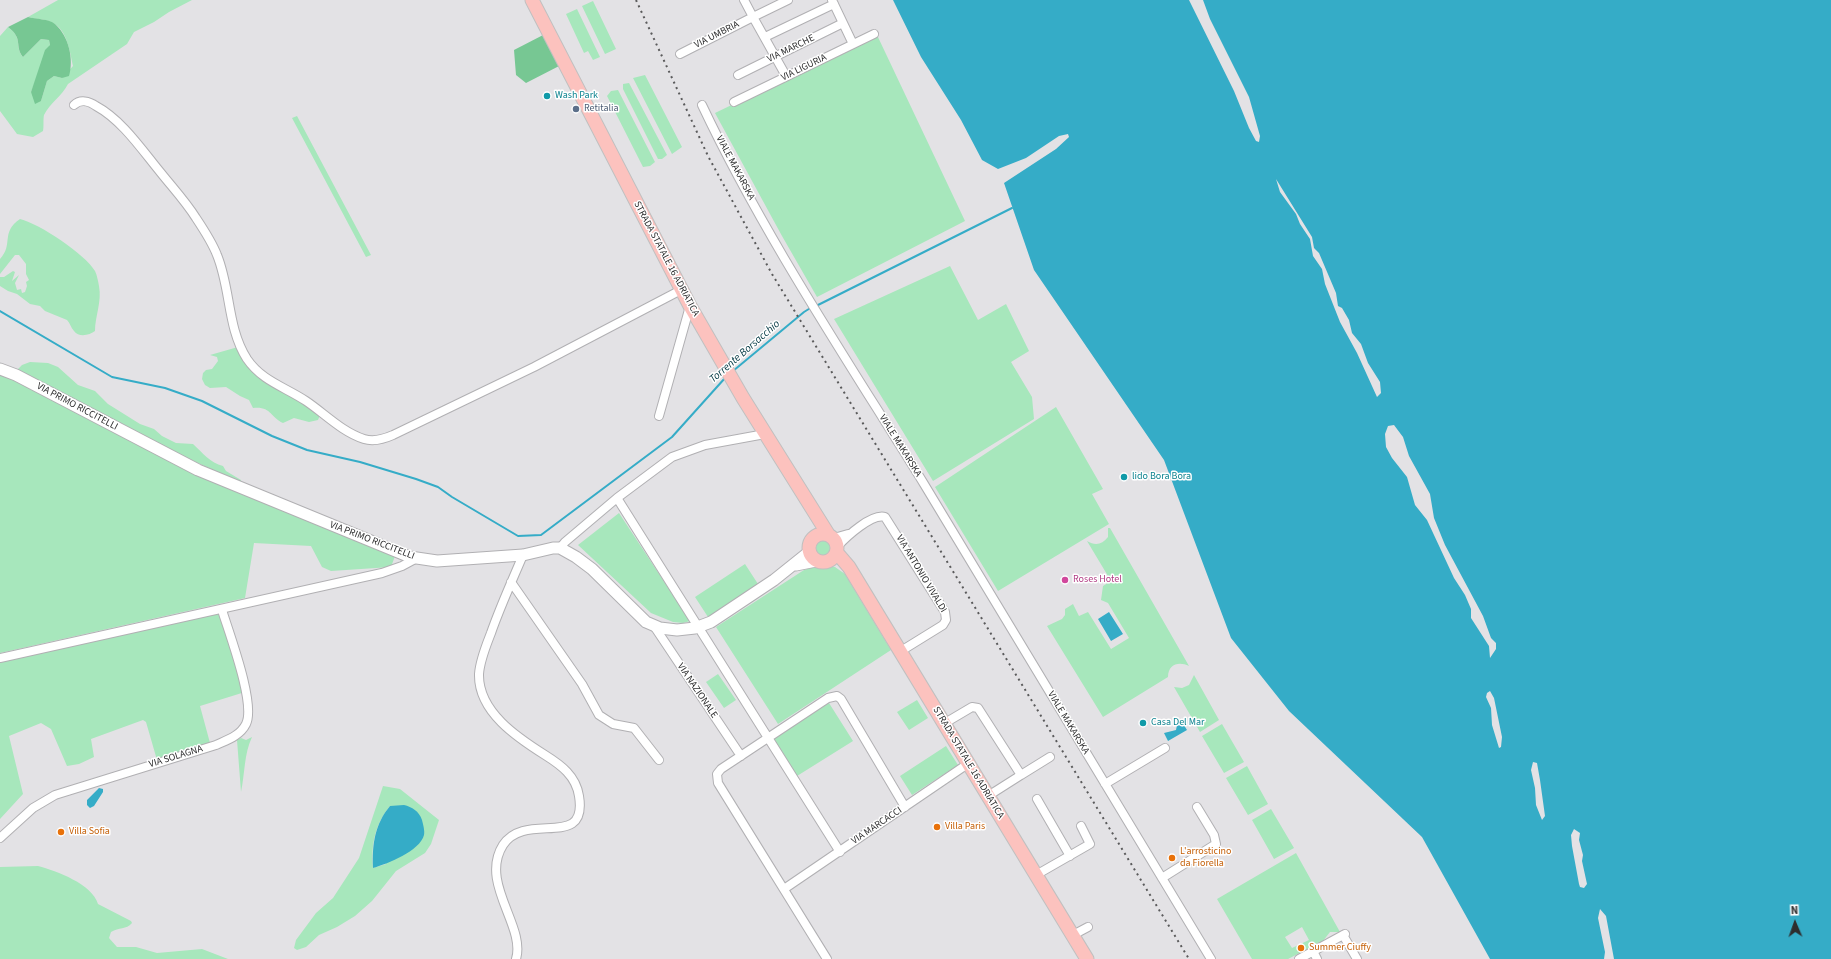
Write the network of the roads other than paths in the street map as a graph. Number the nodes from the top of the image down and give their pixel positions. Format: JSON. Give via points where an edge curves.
{"nodes":[{"id":1,"x":532,"y":0,"type":"edge"},
{"id":2,"x":744,"y":0,"type":"edge"},
{"id":3,"x":788,"y":0,"type":"edge"},
{"id":4,"x":833,"y":2,"type":"edge"},
{"id":5,"x":753,"y":17,"type":"junction"},
{"id":6,"x":843,"y":24,"type":"junction"},
{"id":7,"x":874,"y":34,"type":"dead end"},
{"id":8,"x":765,"y":37,"type":"junction"},
{"id":9,"x":853,"y":44,"type":"junction"},
{"id":10,"x":680,"y":54,"type":"dead end"},
{"id":11,"x":775,"y":56,"type":"junction"},
{"id":12,"x":738,"y":75,"type":"dead end"},
{"id":13,"x":786,"y":76,"type":"junction"},
{"id":14,"x":734,"y":102,"type":"dead end"},
{"id":15,"x":74,"y":105,"type":"dead end"},
{"id":16,"x":702,"y":105,"type":"dead end"},
{"id":17,"x":681,"y":290,"type":"junction"},
{"id":18,"x":690,"y":306,"type":"junction"},
{"id":19,"x":0,"y":369,"type":"edge"},
{"id":20,"x":659,"y":416,"type":"dead end"},
{"id":21,"x":765,"y":434,"type":"junction"},
{"id":22,"x":617,"y":498,"type":"junction"},
{"id":23,"x":814,"y":511,"type":"junction"},
{"id":24,"x":813,"y":538,"type":"junction"},
{"id":25,"x":834,"y":546,"type":"junction"},
{"id":26,"x":560,"y":548,"type":"junction"},
{"id":27,"x":523,"y":555,"type":"junction"},
{"id":28,"x":813,"y":556,"type":"junction"},
{"id":29,"x":415,"y":559,"type":"junction"},
{"id":30,"x":511,"y":582,"type":"junction"},
{"id":31,"x":222,"y":610,"type":"junction"},
{"id":32,"x":654,"y":626,"type":"junction"},
{"id":33,"x":699,"y":627,"type":"junction"},
{"id":34,"x":901,"y":651,"type":"junction"},
{"id":35,"x":0,"y":658,"type":"edge"},
{"id":36,"x":945,"y":723,"type":"junction"},
{"id":37,"x":769,"y":737,"type":"junction"},
{"id":38,"x":1165,"y":748,"type":"dead end"},
{"id":39,"x":741,"y":756,"type":"junction"},
{"id":40,"x":1050,"y":757,"type":"dead end"},
{"id":41,"x":659,"y":760,"type":"dead end"},
{"id":42,"x":969,"y":763,"type":"junction"},
{"id":43,"x":1021,"y":775,"type":"junction"},
{"id":44,"x":1105,"y":784,"type":"junction"},
{"id":45,"x":988,"y":796,"type":"junction"},
{"id":46,"x":1037,"y":799,"type":"dead end"},
{"id":47,"x":1197,"y":807,"type":"dead end"},
{"id":48,"x":905,"y":808,"type":"junction"},
{"id":49,"x":1081,"y":826,"type":"dead end"},
{"id":50,"x":0,"y":838,"type":"edge"},
{"id":51,"x":840,"y":852,"type":"junction"},
{"id":52,"x":1070,"y":856,"type":"junction"},
{"id":53,"x":1036,"y":875,"type":"junction"},
{"id":54,"x":1162,"y":878,"type":"junction"},
{"id":55,"x":784,"y":889,"type":"junction"},
{"id":56,"x":1088,"y":927,"type":"dead end"},
{"id":57,"x":1073,"y":935,"type":"junction"},
{"id":58,"x":1313,"y":951,"type":"junction"},
{"id":59,"x":516,"y":959,"type":"edge"},
{"id":60,"x":827,"y":959,"type":"edge"},
{"id":61,"x":1087,"y":959,"type":"edge"},
{"id":62,"x":1211,"y":959,"type":"edge"},
{"id":63,"x":1299,"y":959,"type":"edge"},
{"id":64,"x":1317,"y":959,"type":"edge"},
{"id":65,"x":1357,"y":959,"type":"edge"}],
"edges":[{"from":1,"to":17,"type":"main road","name":"STRADA STATALE 16 ADRIATICA"},
{"from":2,"to":5,"type":"street"},
{"from":3,"to":5,"type":"street","name":"VIA UMBRIA"},
{"from":4,"to":6,"type":"street"},
{"from":4,"to":8,"type":"street"},
{"from":5,"to":8,"type":"street"},
{"from":5,"to":10,"type":"street","name":"VIA UMBRIA"},
{"from":6,"to":9,"type":"street"},
{"from":6,"to":11,"type":"street","name":"VIA MARCHE"},
{"from":7,"to":9,"type":"street","name":"VIA LIGURIA"},
{"from":8,"to":11,"type":"street"},
{"from":9,"to":13,"type":"street","name":"VIA LIGURIA"},
{"from":11,"to":12,"type":"street","name":"VIA MARCHE"},
{"from":11,"to":13,"type":"street"},
{"from":13,"to":14,"type":"street","name":"VIA LIGURIA"},
{"from":15,"to":17,"type":"street","via":[[82,101],[90,103],[115,120],[195,216],[219,261],[235,331],[252,366],[272,383],[364,439],[377,440],[393,435],[534,367]]},
{"from":16,"to":44,"type":"street","name":"VIALE MAKARSKA","via":[[805,293]]},
{"from":17,"to":18,"type":"main road","name":"STRADA STATALE 16 ADRIATICA"},
{"from":18,"to":20,"type":"street"},
{"from":18,"to":21,"type":"main road","name":"STRADA STATALE 16 ADRIATICA"},
{"from":19,"to":29,"type":"street","name":"VIA PRIMO RICCITELLI","via":[[198,470]]},
{"from":21,"to":22,"type":"street","via":[[677,454]]},
{"from":21,"to":23,"type":"main road","name":"STRADA STATALE 16 ADRIATICA"},
{"from":22,"to":26,"type":"street"},
{"from":22,"to":33,"type":"street"},
{"from":23,"to":24,"type":"main road"},
{"from":23,"to":25,"type":"main road","name":"STRADA STATALE 16 ADRIATICA"},
{"from":24,"to":25,"type":"main road","via":[[820,534]]},
{"from":24,"to":28,"type":"main road","via":[[809,547]]},
{"from":25,"to":28,"type":"main road","via":[[824,562]]},
{"from":25,"to":34,"type":"main road","name":"STRADA STATALE 16 ADRIATICA"},
{"from":25,"to":34,"type":"street","name":"VIA ANTONIO VIVALDI","via":[[879,516],[886,518],[946,614],[943,625]]},
{"from":26,"to":27,"type":"street","name":"VIA PRIMO RICCITELLI"},
{"from":26,"to":32,"type":"street","name":"VIA NAZIONALE","via":[[576,556],[592,569],[639,616]]},
{"from":27,"to":29,"type":"street","name":"VIA PRIMO RICCITELLI","via":[[437,561]]},
{"from":27,"to":30,"type":"street"},
{"from":28,"to":33,"type":"street","name":"VIA NAZIONALE"},
{"from":29,"to":31,"type":"street","via":[[387,572]]},
{"from":30,"to":41,"type":"street","via":[[582,684],[599,715],[613,724],[634,728]]},
{"from":30,"to":59,"type":"street","via":[[483,655],[479,674],[481,689],[492,711],[507,728],[569,773],[578,790],[580,803],[578,817],[571,824],[562,828],[535,828],[520,832],[509,838],[500,850],[496,866],[497,878],[516,940]]},
{"from":31,"to":35,"type":"street"},
{"from":31,"to":50,"type":"street","name":"VIA SOLAGNA","via":[[247,700],[248,719],[242,730],[229,739],[210,746],[55,795],[34,808]]},
{"from":32,"to":33,"type":"street","name":"VIA NAZIONALE","via":[[674,630]]},
{"from":32,"to":39,"type":"street","name":"VIA NAZIONALE"},
{"from":33,"to":37,"type":"street"},
{"from":34,"to":36,"type":"main road","name":"STRADA STATALE 16 ADRIATICA"},
{"from":36,"to":42,"type":"main road","name":"STRADA STATALE 16 ADRIATICA"},
{"from":36,"to":43,"type":"street","via":[[972,707],[978,708]]},
{"from":37,"to":39,"type":"street"},
{"from":37,"to":48,"type":"street","via":[[828,698],[837,696]]},
{"from":37,"to":51,"type":"street"},
{"from":38,"to":44,"type":"street"},
{"from":39,"to":55,"type":"street","via":[[720,770],[717,780]]},
{"from":40,"to":43,"type":"street"},
{"from":42,"to":45,"type":"main road","name":"STRADA STATALE 16 ADRIATICA"},
{"from":42,"to":48,"type":"street","name":"VIA MARCACCI"},
{"from":43,"to":45,"type":"street"},
{"from":44,"to":54,"type":"street","name":"VIALE MAKARSKA"},
{"from":45,"to":53,"type":"main road","name":"STRADA STATALE 16 ADRIATICA"},
{"from":46,"to":52,"type":"street"},
{"from":47,"to":54,"type":"street","via":[[1214,835],[1216,844]]},
{"from":48,"to":51,"type":"street","name":"VIA MARCACCI"},
{"from":49,"to":52,"type":"street","via":[[1090,844]]},
{"from":51,"to":55,"type":"street","name":"VIA MARCACCI"},
{"from":52,"to":53,"type":"street"},
{"from":53,"to":57,"type":"main road","name":"STRADA STATALE 16 ADRIATICA","via":[[1039,888]]},
{"from":54,"to":62,"type":"street","name":"VIALE MAKARSKA"},
{"from":55,"to":60,"type":"street"},
{"from":56,"to":57,"type":"street"},
{"from":57,"to":61,"type":"main road","name":"STRADA STATALE 16 ADRIATICA"},
{"from":58,"to":63,"type":"street"},
{"from":58,"to":64,"type":"street"},
{"from":58,"to":65,"type":"street","via":[[1344,934]]}]}
